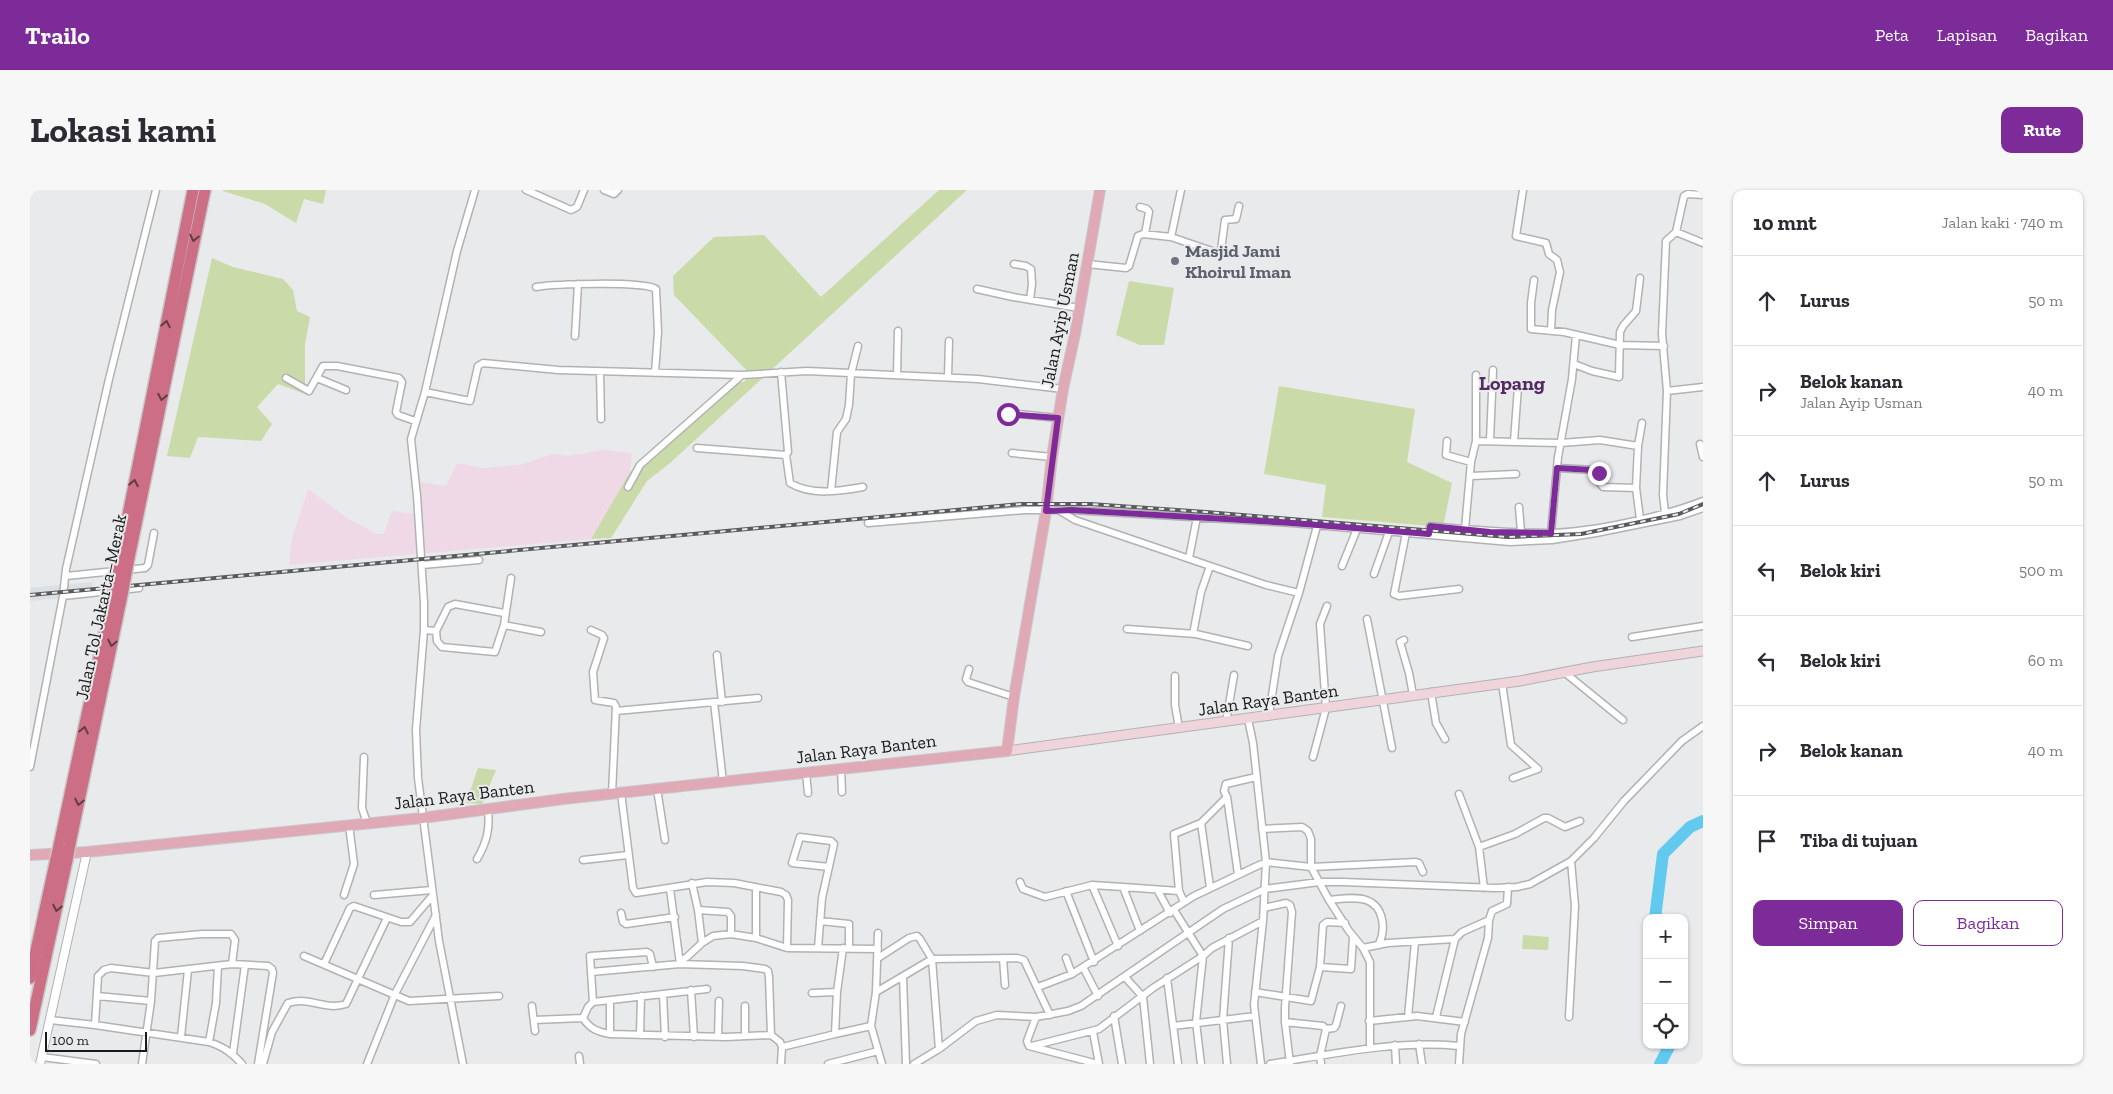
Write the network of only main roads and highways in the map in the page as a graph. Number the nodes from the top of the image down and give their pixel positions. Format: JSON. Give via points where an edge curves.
{"nodes":[{"id":1,"x":193,"y":190,"type":"edge"},
{"id":2,"x":205,"y":190,"type":"edge"},
{"id":3,"x":1100,"y":190,"type":"edge"},
{"id":4,"x":123,"y":564,"type":"junction"},
{"id":5,"x":1703,"y":651,"type":"edge"},
{"id":6,"x":1007,"y":751,"type":"junction"},
{"id":7,"x":30,"y":855,"type":"edge"},
{"id":8,"x":61,"y":859,"type":"junction"},
{"id":9,"x":30,"y":978,"type":"edge"},
{"id":10,"x":30,"y":1030,"type":"edge"}],
"edges":[{"from":4,"to":1,"type":"highway","name":"Jalan Tol Jakarta–Merak","one_way":true},
{"from":2,"to":4,"type":"highway","name":"Jalan Tol Jakarta–Merak","one_way":true},
{"from":3,"to":6,"type":"main road","name":"Jalan Ayip Usman","via":[[1058,418]]},
{"from":4,"to":8,"type":"highway","name":"Jalan Tol Jakarta–Merak","bridge":true},
{"from":5,"to":6,"type":"main road","name":"Jalan Raya Banten","via":[[1502,683]]},
{"from":6,"to":7,"type":"main road","name":"Jalan Raya Banten","via":[[806,773],[722,778],[657,789],[367,824]]},
{"from":8,"to":9,"type":"highway","name":"Jalan Tol Jakarta–Merak"},
{"from":8,"to":10,"type":"highway","name":"Jalan Tol Jakarta–Merak","one_way":true}]}
